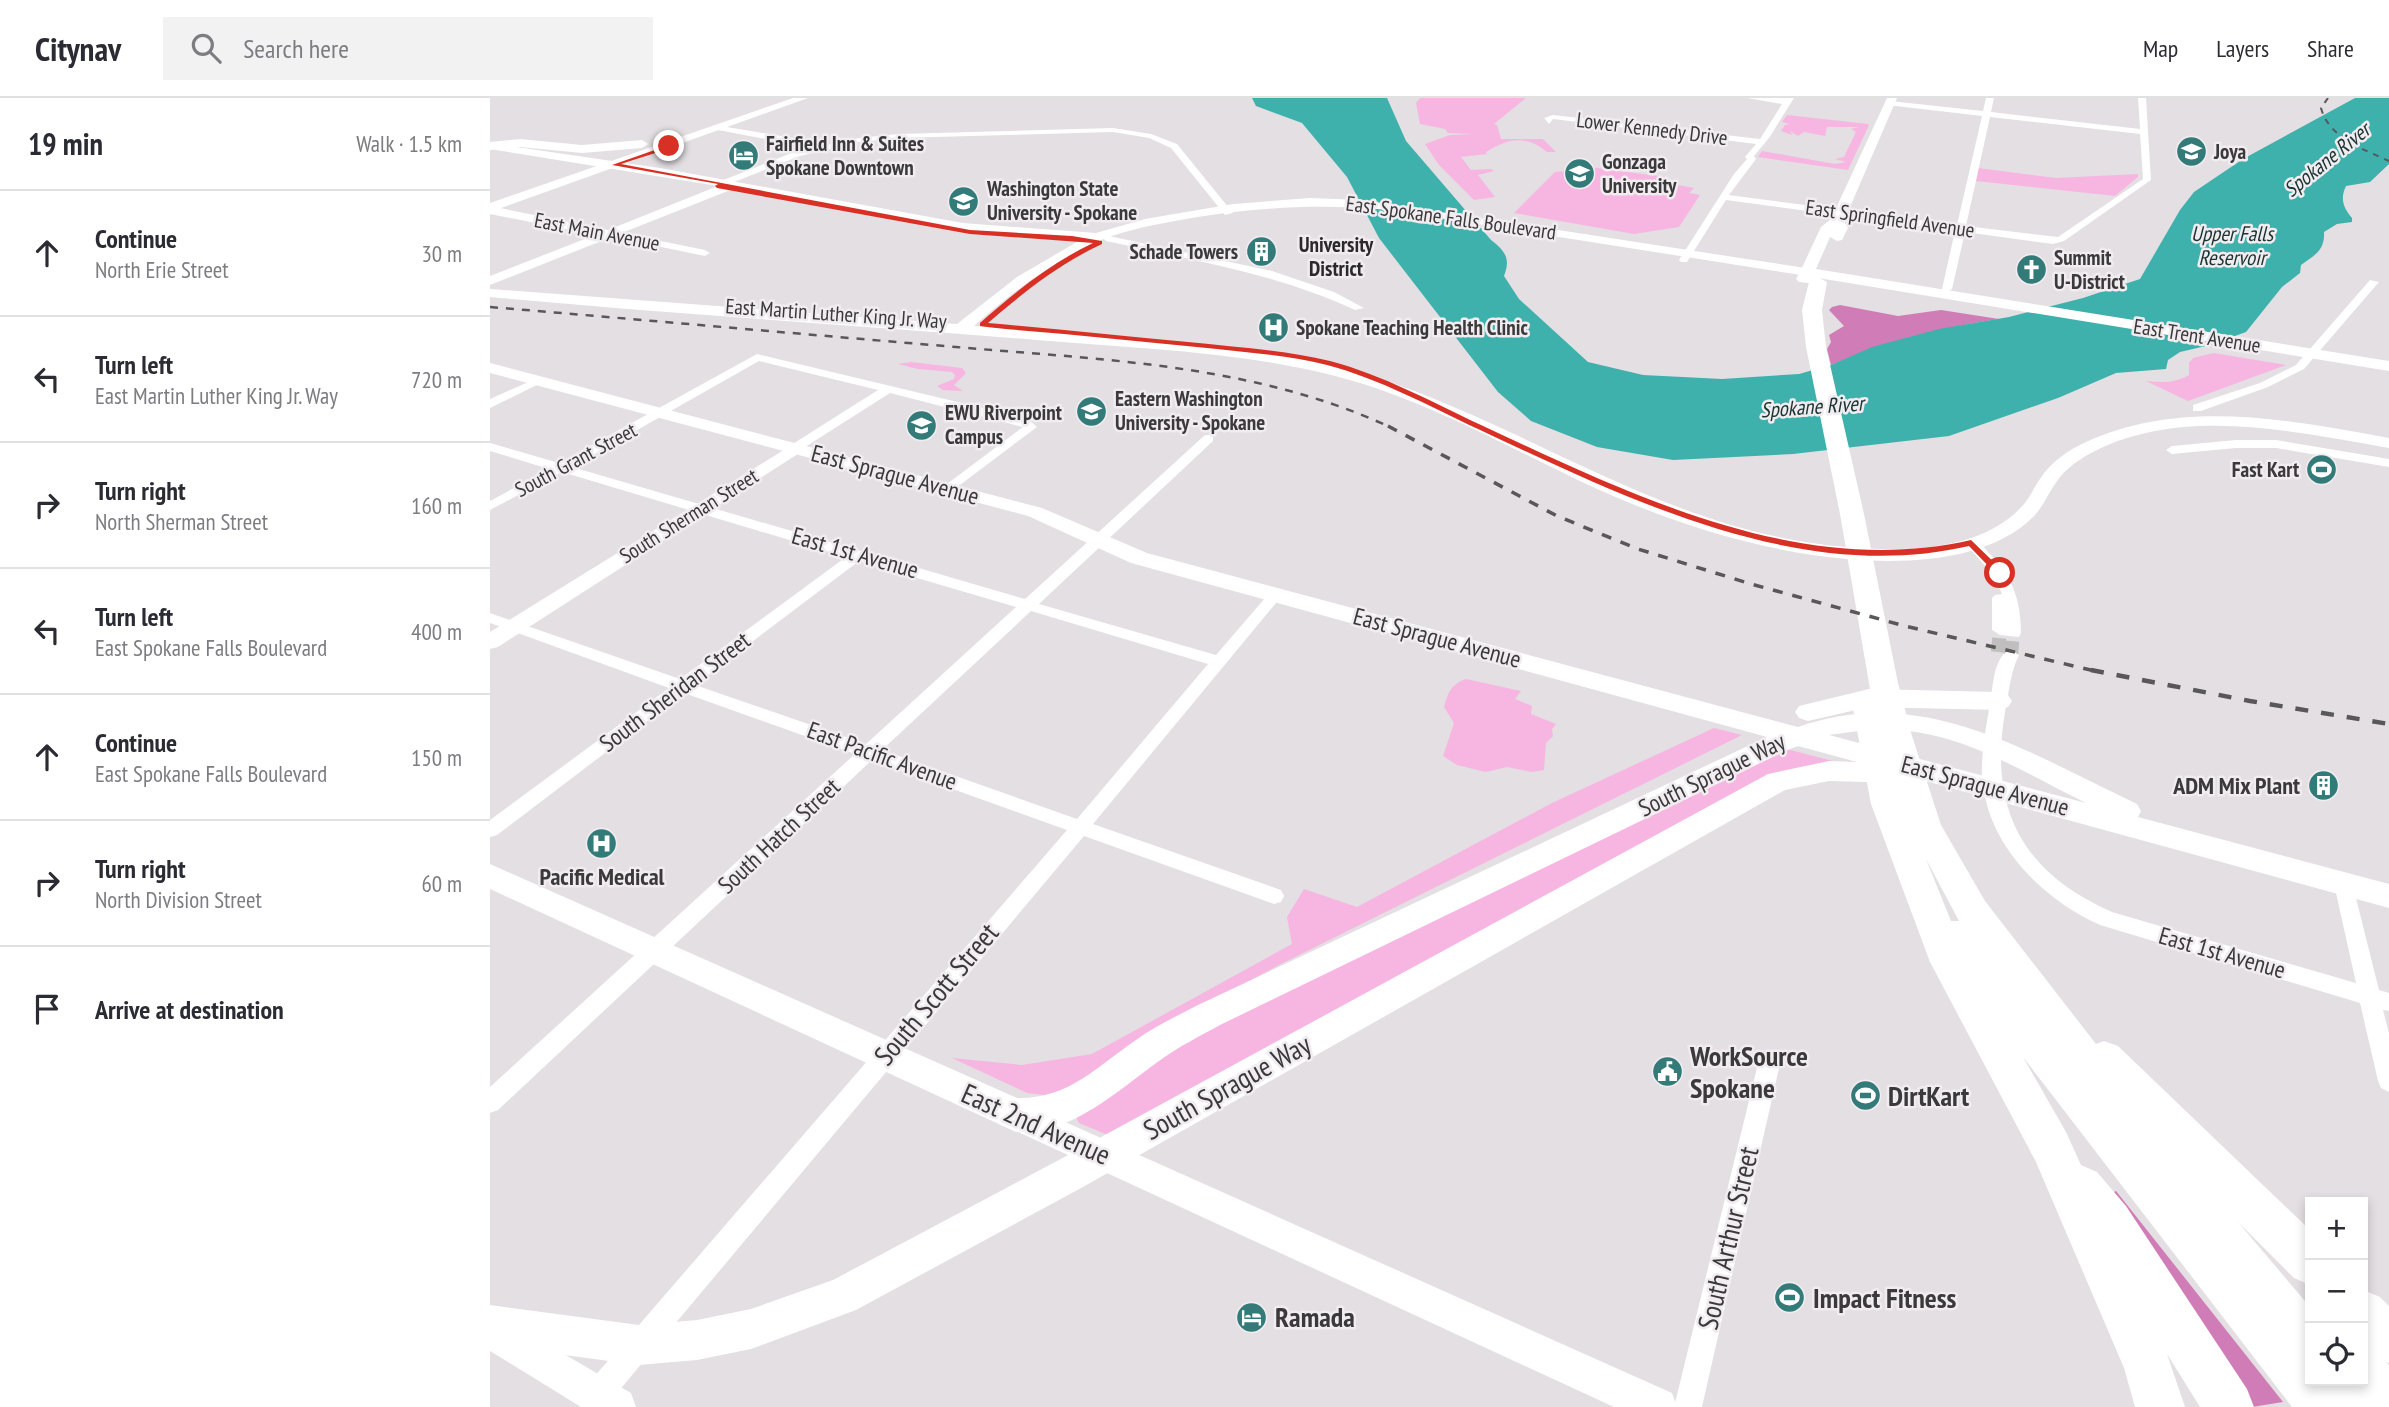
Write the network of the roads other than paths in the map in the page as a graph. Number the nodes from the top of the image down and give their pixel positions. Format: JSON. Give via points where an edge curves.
{"nodes":[{"id":1,"x":786,"y":98,"type":"edge"},
{"id":2,"x":803,"y":98,"type":"edge"},
{"id":3,"x":1751,"y":98,"type":"edge"},
{"id":4,"x":1990,"y":98,"type":"edge"},
{"id":5,"x":2131,"y":98,"type":"edge"},
{"id":6,"x":2142,"y":99,"type":"edge"},
{"id":7,"x":1789,"y":100,"type":"edge"},
{"id":8,"x":1891,"y":101,"type":"edge"},
{"id":9,"x":1985,"y":114,"type":"junction"},
{"id":10,"x":1549,"y":122,"type":"dead end"},
{"id":11,"x":721,"y":128,"type":"junction"},
{"id":12,"x":2144,"y":132,"type":"junction"},
{"id":13,"x":1020,"y":135,"type":"junction"},
{"id":14,"x":490,"y":140,"type":"edge"},
{"id":15,"x":1761,"y":142,"type":"junction"},
{"id":16,"x":520,"y":143,"type":"junction"},
{"id":17,"x":490,"y":146,"type":"edge"},
{"id":18,"x":822,"y":149,"type":"junction"},
{"id":19,"x":1181,"y":153,"type":"junction"},
{"id":20,"x":1171,"y":155,"type":"junction"},
{"id":21,"x":611,"y":166,"type":"junction"},
{"id":22,"x":1200,"y":177,"type":"junction"},
{"id":23,"x":1189,"y":180,"type":"junction"},
{"id":24,"x":725,"y":185,"type":"junction"},
{"id":25,"x":1726,"y":197,"type":"junction"},
{"id":26,"x":490,"y":209,"type":"edge"},
{"id":27,"x":1221,"y":212,"type":"junction"},
{"id":28,"x":1839,"y":217,"type":"junction"},
{"id":29,"x":1960,"y":229,"type":"junction"},
{"id":30,"x":606,"y":233,"type":"junction"},
{"id":31,"x":1099,"y":240,"type":"junction"},
{"id":32,"x":705,"y":253,"type":"dead end"},
{"id":33,"x":1687,"y":257,"type":"junction"},
{"id":34,"x":1813,"y":277,"type":"junction"},
{"id":35,"x":2374,"y":282,"type":"dead end"},
{"id":36,"x":490,"y":283,"type":"edge"},
{"id":37,"x":490,"y":293,"type":"edge"},
{"id":38,"x":1953,"y":293,"type":"junction"},
{"id":39,"x":2008,"y":306,"type":"junction"},
{"id":40,"x":1359,"y":308,"type":"dead end"},
{"id":41,"x":972,"y":327,"type":"junction"},
{"id":42,"x":2312,"y":354,"type":"junction"},
{"id":43,"x":2389,"y":366,"type":"edge"},
{"id":44,"x":490,"y":368,"type":"edge"},
{"id":45,"x":539,"y":381,"type":"junction"},
{"id":46,"x":888,"y":390,"type":"junction"},
{"id":47,"x":490,"y":404,"type":"edge"},
{"id":48,"x":2197,"y":408,"type":"dead end"},
{"id":49,"x":660,"y":412,"type":"junction"},
{"id":50,"x":1209,"y":438,"type":"dead end"},
{"id":51,"x":2389,"y":443,"type":"edge"},
{"id":52,"x":490,"y":447,"type":"edge"},
{"id":53,"x":795,"y":448,"type":"junction"},
{"id":54,"x":2172,"y":450,"type":"dead end"},
{"id":55,"x":2389,"y":463,"type":"edge"},
{"id":56,"x":562,"y":468,"type":"junction"},
{"id":57,"x":948,"y":490,"type":"junction"},
{"id":58,"x":490,"y":506,"type":"edge"},
{"id":59,"x":701,"y":508,"type":"junction"},
{"id":60,"x":1098,"y":541,"type":"junction"},
{"id":61,"x":1966,"y":544,"type":"junction"},
{"id":62,"x":859,"y":554,"type":"junction"},
{"id":63,"x":1276,"y":594,"type":"junction"},
{"id":64,"x":1029,"y":604,"type":"junction"},
{"id":65,"x":490,"y":618,"type":"edge"},
{"id":66,"x":515,"y":626,"type":"junction"},
{"id":67,"x":2006,"y":632,"type":"tunnel mouth"},
{"id":68,"x":490,"y":642,"type":"edge"},
{"id":69,"x":2004,"y":658,"type":"tunnel mouth"},
{"id":70,"x":1220,"y":662,"type":"junction"},
{"id":71,"x":684,"y":685,"type":"junction"},
{"id":72,"x":1999,"y":701,"type":"junction"},
{"id":73,"x":1973,"y":737,"type":"joint"},
{"id":74,"x":869,"y":752,"type":"junction"},
{"id":75,"x":1955,"y":778,"type":"junction"},
{"id":76,"x":1902,"y":806,"type":"junction"},
{"id":77,"x":1635,"y":812,"type":"junction"},
{"id":78,"x":1081,"y":827,"type":"junction"},
{"id":79,"x":490,"y":830,"type":"edge"},
{"id":80,"x":2223,"y":851,"type":"junction"},
{"id":81,"x":1913,"y":869,"type":"junction"},
{"id":82,"x":490,"y":876,"type":"edge"},
{"id":83,"x":2344,"y":884,"type":"junction"},
{"id":84,"x":1273,"y":896,"type":"dead end"},
{"id":85,"x":2389,"y":896,"type":"edge"},
{"id":86,"x":655,"y":950,"type":"junction"},
{"id":87,"x":2024,"y":980,"type":"junction"},
{"id":88,"x":2380,"y":999,"type":"edge"},
{"id":89,"x":2077,"y":1049,"type":"junction"},
{"id":90,"x":886,"y":1055,"type":"junction"},
{"id":91,"x":1768,"y":1068,"type":"dead end"},
{"id":92,"x":2389,"y":1082,"type":"edge"},
{"id":93,"x":490,"y":1102,"type":"edge"},
{"id":94,"x":1016,"y":1115,"type":"junction"},
{"id":95,"x":2051,"y":1147,"type":"junction"},
{"id":96,"x":2308,"y":1260,"type":"edge"},
{"id":97,"x":2305,"y":1307,"type":"edge"},
{"id":98,"x":2368,"y":1319,"type":"edge"},
{"id":99,"x":490,"y":1327,"type":"edge"},
{"id":100,"x":2305,"y":1338,"type":"edge"},
{"id":101,"x":2389,"y":1339,"type":"edge"},
{"id":102,"x":639,"y":1345,"type":"junction"},
{"id":103,"x":2368,"y":1379,"type":"edge"},
{"id":104,"x":2344,"y":1386,"type":"edge"},
{"id":105,"x":607,"y":1401,"type":"edge"},
{"id":106,"x":2389,"y":1403,"type":"edge"},
{"id":107,"x":1658,"y":1407,"type":"edge"},
{"id":108,"x":1688,"y":1407,"type":"edge"},
{"id":109,"x":2160,"y":1407,"type":"edge"},
{"id":110,"x":2229,"y":1407,"type":"edge"},
{"id":111,"x":2323,"y":1407,"type":"edge"},
{"id":112,"x":2362,"y":1407,"type":"edge"}],
"edges":[{"from":1,"to":16,"type":"main road","via":[[692,132],[643,144],[582,149]]},
{"from":2,"to":11,"type":"main road"},
{"from":3,"to":7,"type":"street"},
{"from":4,"to":9,"type":"street"},
{"from":5,"to":6,"type":"street"},
{"from":6,"to":12,"type":"street"},
{"from":7,"to":15,"type":"street"},
{"from":8,"to":9,"type":"street"},
{"from":8,"to":28,"type":"main road"},
{"from":9,"to":12,"type":"street"},
{"from":9,"to":29,"type":"street"},
{"from":10,"to":15,"type":"street","name":"Lower Kennedy Drive","via":[[1553,117]]},
{"from":11,"to":18,"type":"street"},
{"from":11,"to":21,"type":"main road"},
{"from":12,"to":29,"type":"street","name":"East Springfield Avenue","via":[[2147,180],[2061,239],[2053,242]]},
{"from":13,"to":18,"type":"street","via":[[880,139]]},
{"from":13,"to":19,"type":"street","via":[[1132,132],[1163,139]]},
{"from":13,"to":20,"type":"street","via":[[1126,135],[1155,142]]},
{"from":14,"to":16,"type":"street"},
{"from":15,"to":25,"type":"street"},
{"from":16,"to":17,"type":"main road"},
{"from":17,"to":21,"type":"street","name":"East Spokane Falls Boulevard"},
{"from":18,"to":24,"type":"street"},
{"from":19,"to":20,"type":"street"},
{"from":19,"to":22,"type":"street"},
{"from":20,"to":23,"type":"street"},
{"from":21,"to":24,"type":"street","name":"East Spokane Falls Boulevard"},
{"from":21,"to":26,"type":"main road"},
{"from":22,"to":23,"type":"street"},
{"from":22,"to":27,"type":"street"},
{"from":23,"to":27,"type":"street"},
{"from":24,"to":30,"type":"street"},
{"from":24,"to":31,"type":"street","name":"East Spokane Falls Boulevard","via":[[981,234]]},
{"from":25,"to":28,"type":"street","name":"East Springfield Avenue"},
{"from":25,"to":33,"type":"street"},
{"from":26,"to":30,"type":"street","name":"East Main Avenue"},
{"from":27,"to":31,"type":"street","name":"East Spokane Falls Boulevard"},
{"from":27,"to":33,"type":"street","name":"East Spokane Falls Boulevard","via":[[1330,204]]},
{"from":28,"to":29,"type":"street","name":"East Springfield Avenue"},
{"from":28,"to":34,"type":"main road","via":[[1841,228]]},
{"from":29,"to":38,"type":"street"},
{"from":30,"to":32,"type":"street","name":"East Main Avenue"},
{"from":30,"to":36,"type":"street"},
{"from":31,"to":40,"type":"street","via":[[1246,269],[1321,291]]},
{"from":31,"to":41,"type":"street"},
{"from":33,"to":34,"type":"street","name":"East Spokane Falls Boulevard"},
{"from":34,"to":38,"type":"main road","name":"East Trent Avenue"},
{"from":34,"to":39,"type":"main road","name":"East Trent Avenue"},
{"from":34,"to":76,"type":"highway","via":[[1808,347],[1852,514]]},
{"from":35,"to":42,"type":"street"},
{"from":36,"to":41,"type":"street","name":"East Martin Luther King Jr. Way","via":[[672,304],[817,311]]},
{"from":37,"to":41,"type":"street","name":"East Martin Luther King Jr. Way","via":[[666,310]]},
{"from":38,"to":39,"type":"main road","name":"East Trent Avenue"},
{"from":39,"to":42,"type":"main road","name":"East Trent Avenue"},
{"from":41,"to":61,"type":"street","name":"East Martin Luther King Jr. Way","via":[[1263,357],[1326,368],[1387,385],[1619,491],[1793,545],[1900,554]]},
{"from":42,"to":43,"type":"main road","name":"East Trent Avenue"},
{"from":42,"to":48,"type":"street","via":[[2289,374]]},
{"from":44,"to":45,"type":"main road","name":"East Sprague Avenue"},
{"from":45,"to":47,"type":"street"},
{"from":45,"to":49,"type":"main road","name":"East Sprague Avenue"},
{"from":46,"to":49,"type":"street","name":"South Grant Street","via":[[757,358]]},
{"from":46,"to":53,"type":"street","name":"South Sherman Street"},
{"from":46,"to":57,"type":"street","via":[[1031,427]]},
{"from":49,"to":53,"type":"main road","name":"East Sprague Avenue"},
{"from":49,"to":56,"type":"street","name":"South Grant Street"},
{"from":50,"to":60,"type":"street","name":"South Hatch Street"},
{"from":51,"to":61,"type":"street","name":"East Martin Luther King Jr. Way","via":[[2253,423],[2192,422],[2142,428],[2099,442],[2072,457],[2051,476],[2024,516],[2004,530]]},
{"from":52,"to":56,"type":"street","name":"East 1st Avenue"},
{"from":53,"to":57,"type":"main road","name":"East Sprague Avenue"},
{"from":53,"to":59,"type":"street","name":"South Sherman Street"},
{"from":54,"to":55,"type":"street","via":[[2276,444]]},
{"from":56,"to":58,"type":"street","name":"South Grant Street"},
{"from":56,"to":59,"type":"street","name":"East 1st Avenue"},
{"from":57,"to":60,"type":"main road","name":"East Sprague Avenue","via":[[1035,512]]},
{"from":59,"to":62,"type":"street","name":"East 1st Avenue"},
{"from":59,"to":66,"type":"street","name":"South Sherman Street"},
{"from":60,"to":63,"type":"main road","name":"East Sprague Avenue","via":[[1139,558]]},
{"from":60,"to":64,"type":"street","name":"South Hatch Street"},
{"from":61,"to":67,"type":"street","via":[[1997,590]]},
{"from":62,"to":64,"type":"street","name":"East 1st Avenue"},
{"from":62,"to":71,"type":"street","name":"South Sheridan Street"},
{"from":63,"to":70,"type":"street","name":"South Scott Street"},
{"from":63,"to":75,"type":"main road","name":"East Sprague Avenue"},
{"from":64,"to":70,"type":"street","name":"East 1st Avenue"},
{"from":64,"to":74,"type":"street","name":"South Hatch Street"},
{"from":65,"to":66,"type":"street","name":"East Pacific Avenue"},
{"from":66,"to":68,"type":"street","name":"South Sherman Street"},
{"from":66,"to":71,"type":"street","name":"East Pacific Avenue"},
{"from":69,"to":72,"type":"street","name":"East 1st Avenue"},
{"from":70,"to":78,"type":"street","name":"South Scott Street"},
{"from":71,"to":74,"type":"street","name":"East Pacific Avenue"},
{"from":71,"to":79,"type":"street","name":"South Sheridan Street"},
{"from":72,"to":77,"type":"main road","via":[[1892,696],[1812,710],[1673,780]]},
{"from":72,"to":88,"type":"street","name":"East 1st Avenue","via":[[1990,762],[1998,814],[2034,867],[2059,894],[2107,919]]},
{"from":73,"to":77,"type":"main road","name":"South Sprague Way","via":[[1900,722],[1834,723],[1785,740]]},
{"from":73,"to":80,"type":"main road","via":[[2105,802]]},
{"from":74,"to":78,"type":"street","name":"East Pacific Avenue"},
{"from":74,"to":86,"type":"street","name":"South Hatch Street"},
{"from":75,"to":80,"type":"main road","name":"East Sprague Avenue"},
{"from":75,"to":102,"type":"main road","name":"South Sprague Way","via":[[1829,771],[1778,781],[882,1276],[751,1329]]},
{"from":76,"to":81,"type":"highway"},
{"from":76,"to":87,"type":"highway"},
{"from":77,"to":94,"type":"main road","name":"South Sprague Way","via":[[1188,1026],[1070,1105],[1041,1115]]},
{"from":78,"to":84,"type":"street","name":"East Pacific Avenue"},
{"from":78,"to":90,"type":"street","name":"South Scott Street"},
{"from":80,"to":83,"type":"main road","name":"East Sprague Avenue"},
{"from":81,"to":95,"type":"highway","via":[[1949,962]]},
{"from":81,"to":111,"type":"highway","via":[[1976,967]]},
{"from":82,"to":86,"type":"main road","name":"East 2nd Avenue"},
{"from":83,"to":85,"type":"main road","name":"East Sprague Avenue"},
{"from":83,"to":88,"type":"street"},
{"from":86,"to":90,"type":"main road","name":"East 2nd Avenue"},
{"from":86,"to":93,"type":"street","name":"South Hatch Street"},
{"from":87,"to":89,"type":"highway"},
{"from":87,"to":96,"type":"highway"},
{"from":88,"to":92,"type":"street","via":[[2372,1012]]},
{"from":89,"to":97,"type":"highway"},
{"from":89,"to":100,"type":"highway","via":[[2171,1176]]},
{"from":90,"to":94,"type":"main road","name":"East 2nd Avenue"},
{"from":90,"to":102,"type":"street","name":"South Scott Street"},
{"from":91,"to":108,"type":"street","name":"South Arthur Street"},
{"from":94,"to":107,"type":"street","name":"East 2nd Avenue"},
{"from":95,"to":109,"type":"highway","via":[[2148,1367]]},
{"from":95,"to":110,"type":"highway","via":[[2110,1222]]},
{"from":98,"to":101,"type":"highway"},
{"from":99,"to":102,"type":"main road","name":"South Sprague Way"},
{"from":99,"to":105,"type":"street"},
{"from":102,"to":105,"type":"street","name":"South Scott Street"},
{"from":103,"to":106,"type":"highway"},
{"from":104,"to":112,"type":"highway"}]}
